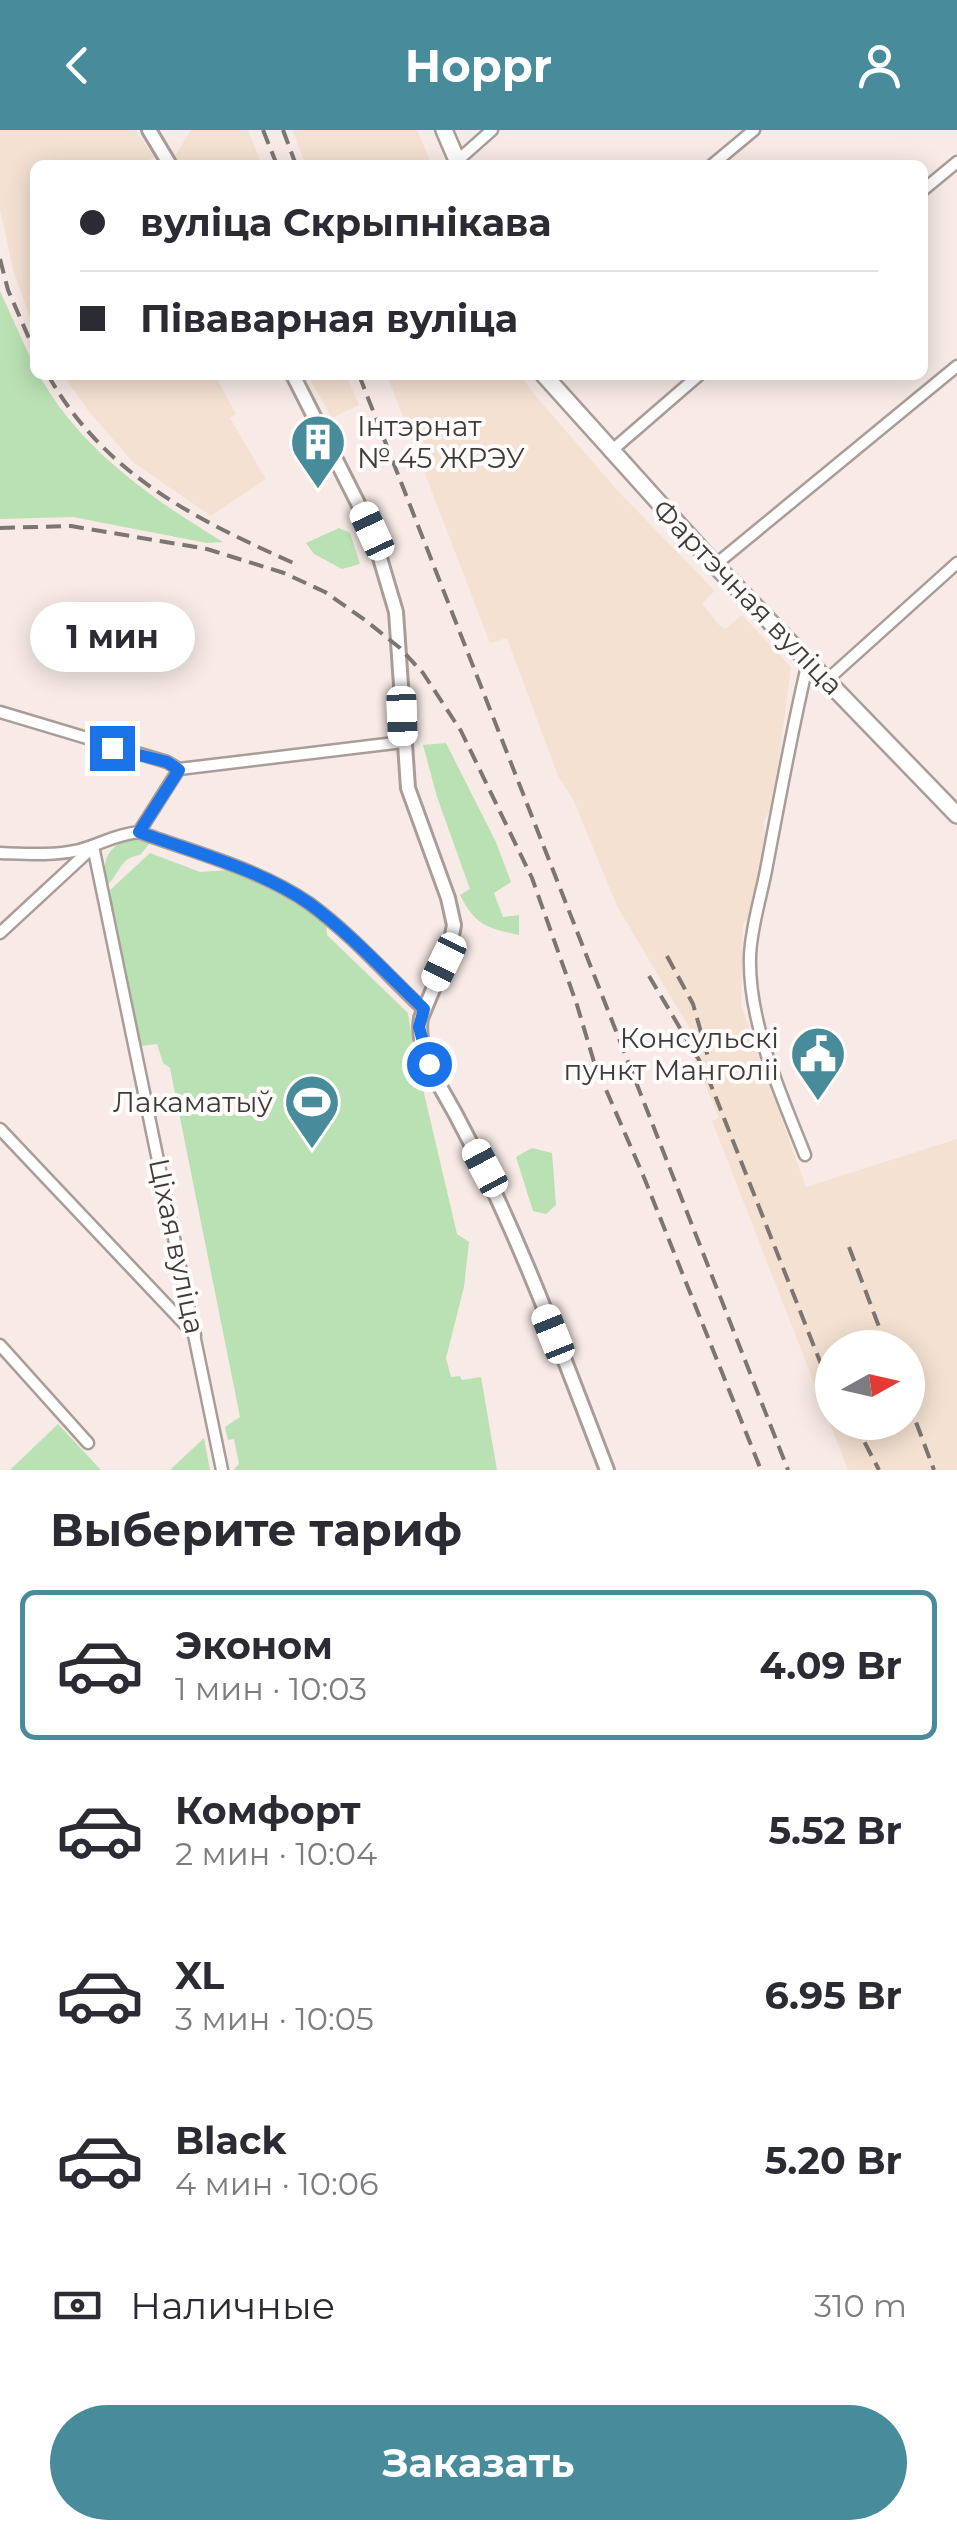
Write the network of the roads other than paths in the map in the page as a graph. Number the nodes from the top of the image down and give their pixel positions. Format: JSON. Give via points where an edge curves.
{"nodes":[{"id":1,"x":149,"y":130,"type":"edge"},
{"id":2,"x":166,"y":130,"type":"edge"},
{"id":3,"x":444,"y":130,"type":"edge"},
{"id":4,"x":492,"y":130,"type":"edge"},
{"id":5,"x":754,"y":130,"type":"edge"},
{"id":6,"x":167,"y":160,"type":"edge"},
{"id":7,"x":457,"y":160,"type":"edge"},
{"id":8,"x":461,"y":160,"type":"edge"},
{"id":9,"x":718,"y":160,"type":"edge"},
{"id":10,"x":957,"y":162,"type":"edge"},
{"id":11,"x":928,"y":186,"type":"edge"},
{"id":12,"x":957,"y":366,"type":"edge"},
{"id":13,"x":296,"y":380,"type":"edge"},
{"id":14,"x":548,"y":380,"type":"edge"},
{"id":15,"x":693,"y":380,"type":"edge"},
{"id":16,"x":610,"y":452,"type":"junction"},
{"id":17,"x":957,"y":563,"type":"edge"},
{"id":18,"x":715,"y":565,"type":"junction"},
{"id":19,"x":808,"y":662,"type":"junction"},
{"id":20,"x":827,"y":680,"type":"junction"},
{"id":21,"x":0,"y":712,"type":"edge"},
{"id":22,"x":403,"y":742,"type":"junction"},
{"id":23,"x":179,"y":770,"type":"junction"},
{"id":24,"x":957,"y":815,"type":"edge"},
{"id":25,"x":139,"y":832,"type":"junction"},
{"id":26,"x":93,"y":846,"type":"junction"},
{"id":27,"x":0,"y":853,"type":"edge"},
{"id":28,"x":0,"y":932,"type":"edge"},
{"id":29,"x":424,"y":1009,"type":"junction"},
{"id":30,"x":0,"y":1129,"type":"edge"},
{"id":31,"x":805,"y":1156,"type":"dead end"},
{"id":32,"x":196,"y":1336,"type":"junction"},
{"id":33,"x":0,"y":1345,"type":"edge"},
{"id":34,"x":88,"y":1442,"type":"dead end"},
{"id":35,"x":222,"y":1470,"type":"edge"},
{"id":36,"x":607,"y":1470,"type":"edge"}],
"edges":[{"from":1,"to":6,"type":"street"},
{"from":2,"to":6,"type":"street"},
{"from":3,"to":7,"type":"main road"},
{"from":4,"to":8,"type":"street"},
{"from":5,"to":9,"type":"street"},
{"from":10,"to":11,"type":"street"},
{"from":12,"to":18,"type":"street"},
{"from":13,"to":22,"type":"street","via":[[386,573],[399,631]]},
{"from":14,"to":16,"type":"main road","name":"Фартэчная вуліца"},
{"from":15,"to":16,"type":"street"},
{"from":16,"to":18,"type":"main road","name":"Фартэчная вуліца"},
{"from":17,"to":20,"type":"street"},
{"from":18,"to":19,"type":"main road","name":"Фартэчная вуліца"},
{"from":19,"to":20,"type":"main road","name":"Фартэчная вуліца"},
{"from":19,"to":31,"type":"street","via":[[750,956],[766,1045]]},
{"from":20,"to":24,"type":"main road","name":"Фартэчная вуліца"},
{"from":21,"to":23,"type":"street"},
{"from":22,"to":23,"type":"street"},
{"from":22,"to":29,"type":"street","via":[[408,788],[454,925]]},
{"from":23,"to":25,"type":"street"},
{"from":25,"to":26,"type":"street"},
{"from":25,"to":29,"type":"street","via":[[263,878],[307,902]]},
{"from":26,"to":27,"type":"street"},
{"from":26,"to":28,"type":"street"},
{"from":26,"to":32,"type":"street","name":"Ціхая вуліца"},
{"from":29,"to":36,"type":"street","via":[[419,1027],[429,1064],[485,1168]]},
{"from":30,"to":32,"type":"street"},
{"from":32,"to":35,"type":"street","name":"Ціхая вуліца"},
{"from":33,"to":34,"type":"street"}]}
